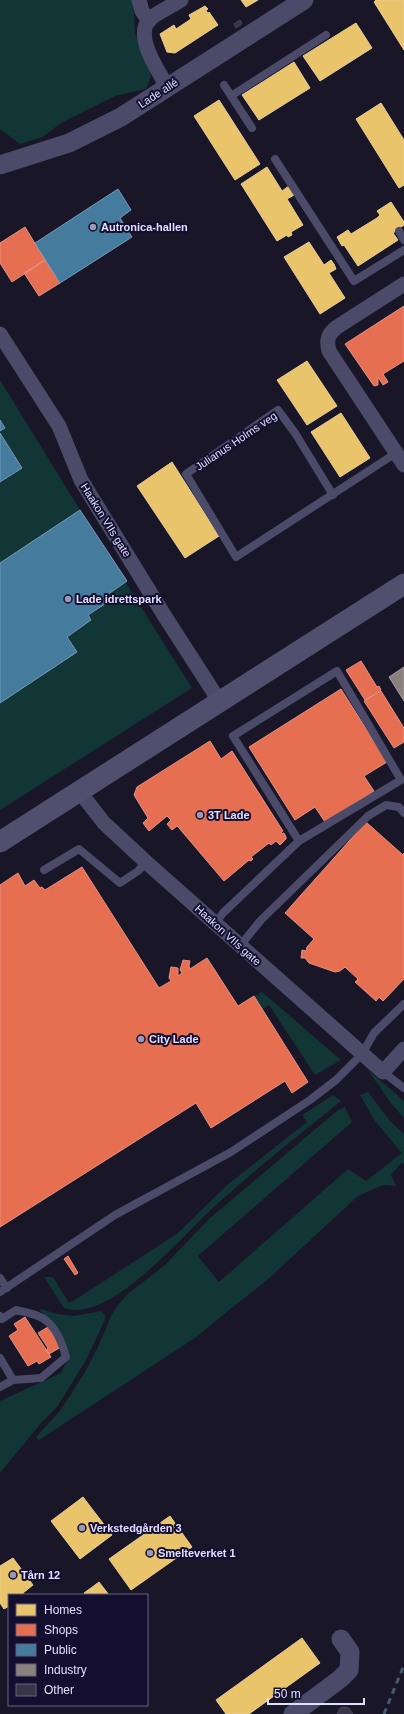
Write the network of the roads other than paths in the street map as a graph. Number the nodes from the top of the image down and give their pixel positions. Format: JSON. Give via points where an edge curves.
{"nodes":[{"id":1,"x":139,"y":0,"type":"edge"},
{"id":2,"x":181,"y":0,"type":"edge"},
{"id":3,"x":304,"y":0,"type":"edge"},
{"id":4,"x":149,"y":21,"type":"junction"},
{"id":5,"x":326,"y":35,"type":"dead end"},
{"id":6,"x":224,"y":85,"type":"dead end"},
{"id":7,"x":167,"y":87,"type":"junction"},
{"id":8,"x":231,"y":96,"type":"junction"},
{"id":9,"x":252,"y":128,"type":"dead end"},
{"id":10,"x":275,"y":159,"type":"dead end"},
{"id":11,"x":0,"y":164,"type":"edge"},
{"id":12,"x":399,"y":231,"type":"dead end"},
{"id":13,"x":404,"y":240,"type":"edge"},
{"id":14,"x":404,"y":250,"type":"edge"},
{"id":15,"x":404,"y":284,"type":"edge"},
{"id":16,"x":0,"y":334,"type":"edge"},
{"id":17,"x":400,"y":459,"type":"edge"},
{"id":18,"x":333,"y":495,"type":"junction"},
{"id":19,"x":404,"y":584,"type":"edge"},
{"id":20,"x":220,"y":702,"type":"junction"},
{"id":21,"x":402,"y":783,"type":"edge"},
{"id":22,"x":79,"y":791,"type":"junction"},
{"id":23,"x":404,"y":813,"type":"edge"},
{"id":24,"x":299,"y":841,"type":"junction"},
{"id":25,"x":0,"y":842,"type":"edge"},
{"id":26,"x":146,"y":862,"type":"junction"},
{"id":27,"x":44,"y":870,"type":"dead end"},
{"id":28,"x":215,"y":924,"type":"junction"},
{"id":29,"x":240,"y":946,"type":"junction"},
{"id":30,"x":404,"y":1004,"type":"edge"},
{"id":31,"x":404,"y":1049,"type":"edge"},
{"id":32,"x":362,"y":1054,"type":"junction"},
{"id":33,"x":383,"y":1072,"type":"junction"},
{"id":34,"x":404,"y":1088,"type":"edge"},
{"id":35,"x":0,"y":1278,"type":"edge"},
{"id":36,"x":3,"y":1290,"type":"edge"},
{"id":37,"x":1,"y":1318,"type":"edge"},
{"id":38,"x":0,"y":1358,"type":"edge"},
{"id":39,"x":13,"y":1380,"type":"junction"},
{"id":40,"x":0,"y":1387,"type":"edge"},
{"id":41,"x":341,"y":1640,"type":"dead end"},
{"id":42,"x":293,"y":1714,"type":"edge"}],
"edges":[{"from":1,"to":4,"type":"street","via":[[142,11]]},
{"from":2,"to":4,"type":"street"},
{"from":3,"to":7,"type":"street","name":"Lade allé"},
{"from":4,"to":7,"type":"street","via":[[144,40]]},
{"from":5,"to":8,"type":"lane"},
{"from":6,"to":8,"type":"lane"},
{"from":7,"to":11,"type":"street","name":"Lade allé","via":[[98,129],[62,145]]},
{"from":8,"to":9,"type":"lane"},
{"from":10,"to":14,"type":"lane","via":[[354,281]]},
{"from":12,"to":13,"type":"lane"},
{"from":15,"to":17,"type":"street","name":"Julianus Holms veg","via":[[337,327],[327,338],[329,351]]},
{"from":16,"to":20,"type":"street","name":"Haakon VIIs gate","via":[[59,426],[81,480]]},
{"from":17,"to":18,"type":"lane","name":"Julianus Holms veg"},
{"from":18,"to":18,"type":"lane","name":"Julianus Holms veg","via":[[278,410],[186,474],[236,557]]},
{"from":19,"to":20,"type":"main road"},
{"from":20,"to":22,"type":"main road"},
{"from":21,"to":24,"type":"lane"},
{"from":21,"to":24,"type":"lane","via":[[337,672],[233,736]]},
{"from":22,"to":25,"type":"main road"},
{"from":22,"to":26,"type":"street","name":"Haakon VIIs gate","via":[[104,823]]},
{"from":23,"to":29,"type":"lane","via":[[399,807],[386,805],[368,816],[261,920]]},
{"from":24,"to":28,"type":"lane","via":[[223,913]]},
{"from":26,"to":27,"type":"lane","via":[[120,884],[79,848]]},
{"from":26,"to":28,"type":"street","name":"Haakon VIIs gate"},
{"from":28,"to":29,"type":"street","name":"Haakon VIIs gate"},
{"from":29,"to":32,"type":"street","name":"Haakon VIIs gate"},
{"from":30,"to":32,"type":"lane","via":[[374,1033]]},
{"from":31,"to":33,"type":"street"},
{"from":32,"to":33,"type":"street","name":"Haakon VIIs gate"},
{"from":32,"to":36,"type":"lane","via":[[336,1080],[304,1104],[231,1152],[115,1215]]},
{"from":33,"to":34,"type":"lane"},
{"from":35,"to":36,"type":"lane"},
{"from":37,"to":39,"type":"lane","via":[[16,1310],[39,1316],[48,1322],[62,1342],[66,1357],[41,1378]]},
{"from":38,"to":39,"type":"lane"},
{"from":39,"to":40,"type":"lane"},
{"from":41,"to":42,"type":"street","via":[[350,1652],[349,1670],[340,1680]]}]}
